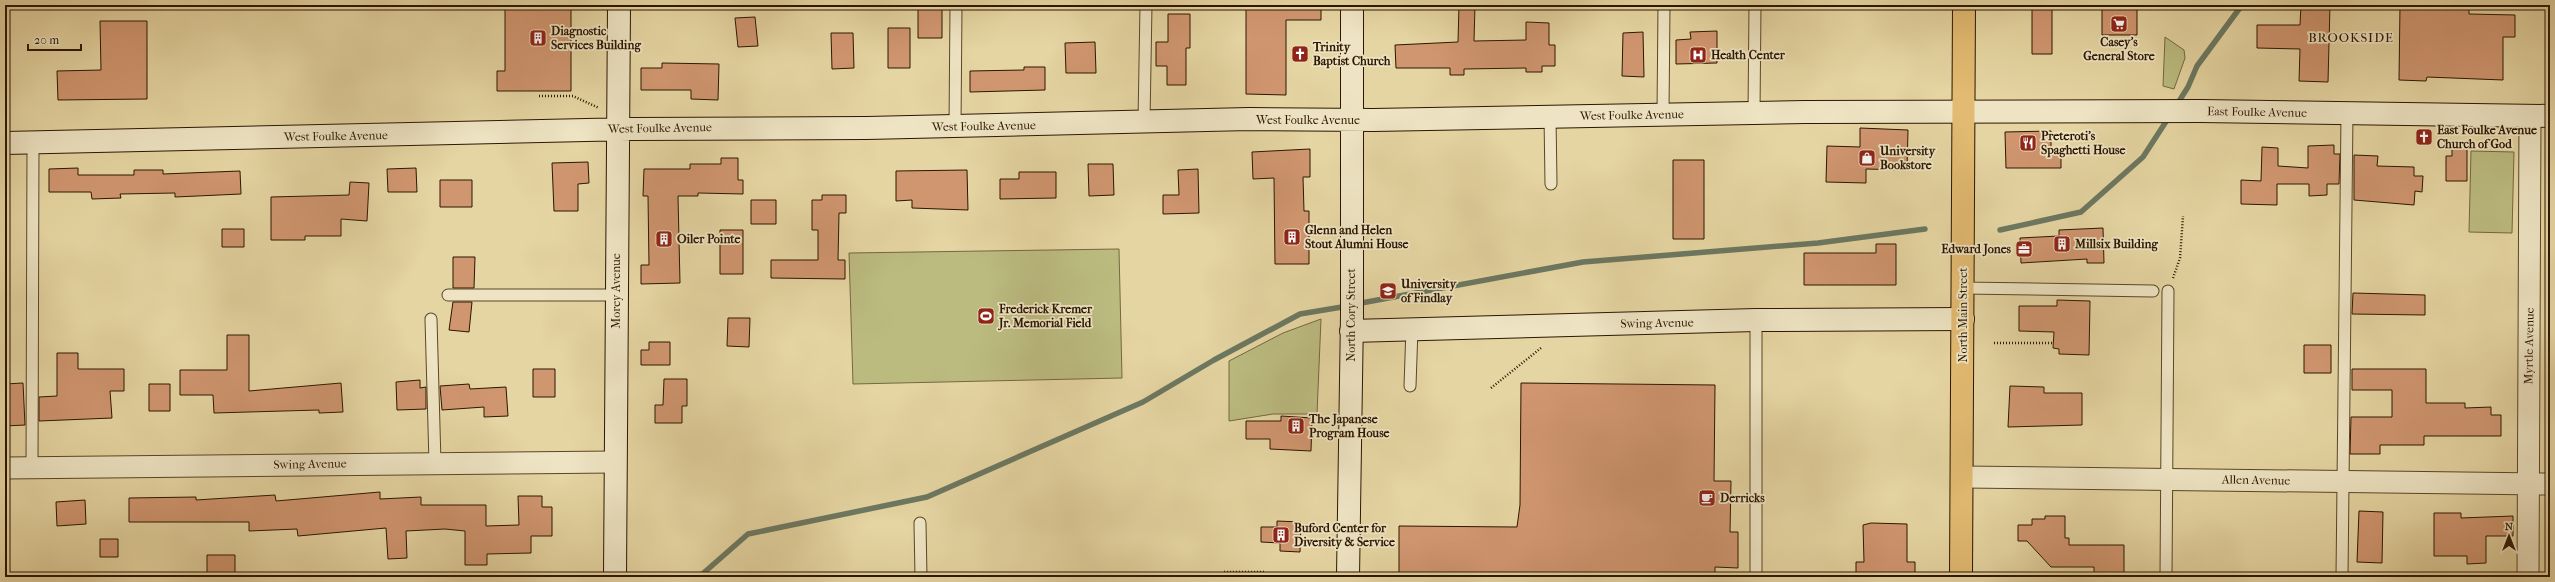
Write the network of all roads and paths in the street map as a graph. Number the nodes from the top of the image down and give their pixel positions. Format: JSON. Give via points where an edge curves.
{"nodes":[{"id":1,"x":619,"y":5,"type":"edge"},
{"id":2,"x":956,"y":5,"type":"edge"},
{"id":3,"x":1146,"y":5,"type":"edge"},
{"id":4,"x":1352,"y":5,"type":"edge"},
{"id":5,"x":1664,"y":5,"type":"edge"},
{"id":6,"x":1755,"y":5,"type":"edge"},
{"id":7,"x":1964,"y":5,"type":"edge"},
{"id":8,"x":540,"y":96,"type":"dead end"},
{"id":9,"x":601,"y":109,"type":"dead end"},
{"id":10,"x":1963,"y":110,"type":"junction"},
{"id":11,"x":1754,"y":113,"type":"junction"},
{"id":12,"x":2347,"y":113,"type":"junction"},
{"id":13,"x":1663,"y":114,"type":"junction"},
{"id":14,"x":1550,"y":116,"type":"junction"},
{"id":15,"x":2540,"y":116,"type":"edge"},
{"id":16,"x":1352,"y":119,"type":"junction"},
{"id":17,"x":1144,"y":122,"type":"junction"},
{"id":18,"x":955,"y":127,"type":"junction"},
{"id":19,"x":618,"y":129,"type":"junction"},
{"id":20,"x":33,"y":142,"type":"junction"},
{"id":21,"x":5,"y":143,"type":"edge"},
{"id":22,"x":1551,"y":184,"type":"dead end"},
{"id":23,"x":2183,"y":216,"type":"dead end"},
{"id":24,"x":1963,"y":288,"type":"junction"},
{"id":25,"x":2153,"y":291,"type":"dead end"},
{"id":26,"x":2168,"y":291,"type":"joint"},
{"id":27,"x":448,"y":295,"type":"dead end"},
{"id":28,"x":616,"y":295,"type":"junction"},
{"id":29,"x":431,"y":319,"type":"dead end"},
{"id":30,"x":1963,"y":319,"type":"junction"},
{"id":31,"x":1756,"y":320,"type":"junction"},
{"id":32,"x":1351,"y":323,"type":"junction"},
{"id":33,"x":1412,"y":328,"type":"junction"},
{"id":34,"x":1994,"y":343,"type":"dead end"},
{"id":35,"x":2054,"y":343,"type":"dead end"},
{"id":36,"x":1541,"y":348,"type":"dead end"},
{"id":37,"x":1410,"y":386,"type":"dead end"},
{"id":38,"x":1491,"y":388,"type":"dead end"},
{"id":39,"x":616,"y":462,"type":"junction"},
{"id":40,"x":434,"y":463,"type":"junction"},
{"id":41,"x":5,"y":468,"type":"edge"},
{"id":42,"x":32,"y":468,"type":"junction"},
{"id":43,"x":1962,"y":477,"type":"junction"},
{"id":44,"x":2168,"y":478,"type":"junction"},
{"id":45,"x":2343,"y":481,"type":"junction"},
{"id":46,"x":2528,"y":484,"type":"junction"},
{"id":47,"x":2550,"y":484,"type":"edge"},
{"id":48,"x":920,"y":523,"type":"dead end"},
{"id":49,"x":1224,"y":572,"type":"dead end"},
{"id":50,"x":1265,"y":572,"type":"dead end"},
{"id":51,"x":615,"y":577,"type":"edge"},
{"id":52,"x":921,"y":577,"type":"edge"},
{"id":53,"x":1348,"y":577,"type":"edge"},
{"id":54,"x":1756,"y":577,"type":"edge"},
{"id":55,"x":1962,"y":577,"type":"edge"},
{"id":56,"x":2166,"y":577,"type":"edge"},
{"id":57,"x":2342,"y":577,"type":"edge"},
{"id":58,"x":2528,"y":577,"type":"edge"}],
"edges":[{"from":1,"to":19,"type":"street","name":"Morey Avenue"},
{"from":2,"to":18,"type":"lane"},
{"from":3,"to":17,"type":"lane"},
{"from":4,"to":16,"type":"street","name":"North Cory Street"},
{"from":5,"to":13,"type":"lane"},
{"from":6,"to":11,"type":"lane"},
{"from":7,"to":10,"type":"main road","name":"North Main Street"},
{"from":8,"to":9,"type":"path","via":[[573,96]]},
{"from":10,"to":11,"type":"street","name":"West Foulke Avenue"},
{"from":10,"to":12,"type":"street","name":"East Foulke Avenue"},
{"from":10,"to":24,"type":"main road","name":"North Main Street"},
{"from":11,"to":13,"type":"street","name":"West Foulke Avenue"},
{"from":12,"to":15,"type":"street","name":"East Foulke Avenue"},
{"from":12,"to":45,"type":"lane"},
{"from":13,"to":14,"type":"street","name":"West Foulke Avenue"},
{"from":14,"to":16,"type":"street","name":"West Foulke Avenue"},
{"from":14,"to":22,"type":"lane"},
{"from":15,"to":46,"type":"street","name":"Myrtle Avenue"},
{"from":16,"to":17,"type":"street","name":"West Foulke Avenue"},
{"from":16,"to":32,"type":"street","name":"North Cory Street"},
{"from":17,"to":18,"type":"street","name":"West Foulke Avenue"},
{"from":18,"to":19,"type":"street","name":"West Foulke Avenue"},
{"from":19,"to":20,"type":"street","name":"West Foulke Avenue"},
{"from":19,"to":28,"type":"street","name":"Morey Avenue"},
{"from":20,"to":21,"type":"street","name":"West Foulke Avenue"},
{"from":20,"to":42,"type":"lane"},
{"from":23,"to":26,"type":"path","via":[[2180,258]]},
{"from":24,"to":25,"type":"lane"},
{"from":24,"to":30,"type":"main road","name":"North Main Street"},
{"from":26,"to":44,"type":"lane"},
{"from":27,"to":28,"type":"lane"},
{"from":28,"to":39,"type":"street","name":"Morey Avenue"},
{"from":29,"to":40,"type":"lane"},
{"from":30,"to":31,"type":"street","name":"Swing Avenue"},
{"from":30,"to":43,"type":"main road","name":"North Main Street"},
{"from":31,"to":33,"type":"street","name":"Swing Avenue"},
{"from":31,"to":54,"type":"lane"},
{"from":32,"to":33,"type":"street","name":"Swing Avenue"},
{"from":32,"to":53,"type":"street","name":"North Cory Street"},
{"from":33,"to":37,"type":"lane"},
{"from":34,"to":35,"type":"path"},
{"from":36,"to":38,"type":"path"},
{"from":39,"to":40,"type":"street","name":"Swing Avenue"},
{"from":39,"to":51,"type":"street","name":"Morey Avenue"},
{"from":40,"to":42,"type":"street","name":"Swing Avenue"},
{"from":41,"to":42,"type":"street","name":"Swing Avenue"},
{"from":43,"to":44,"type":"street","name":"Allen Avenue"},
{"from":43,"to":55,"type":"main road","name":"North Main Street"},
{"from":44,"to":45,"type":"street","name":"Allen Avenue"},
{"from":44,"to":56,"type":"lane"},
{"from":45,"to":46,"type":"street","name":"Allen Avenue"},
{"from":45,"to":57,"type":"lane"},
{"from":46,"to":47,"type":"street","name":"Allen Avenue"},
{"from":46,"to":58,"type":"street","name":"Myrtle Avenue"},
{"from":48,"to":52,"type":"lane"},
{"from":49,"to":50,"type":"path"}]}
